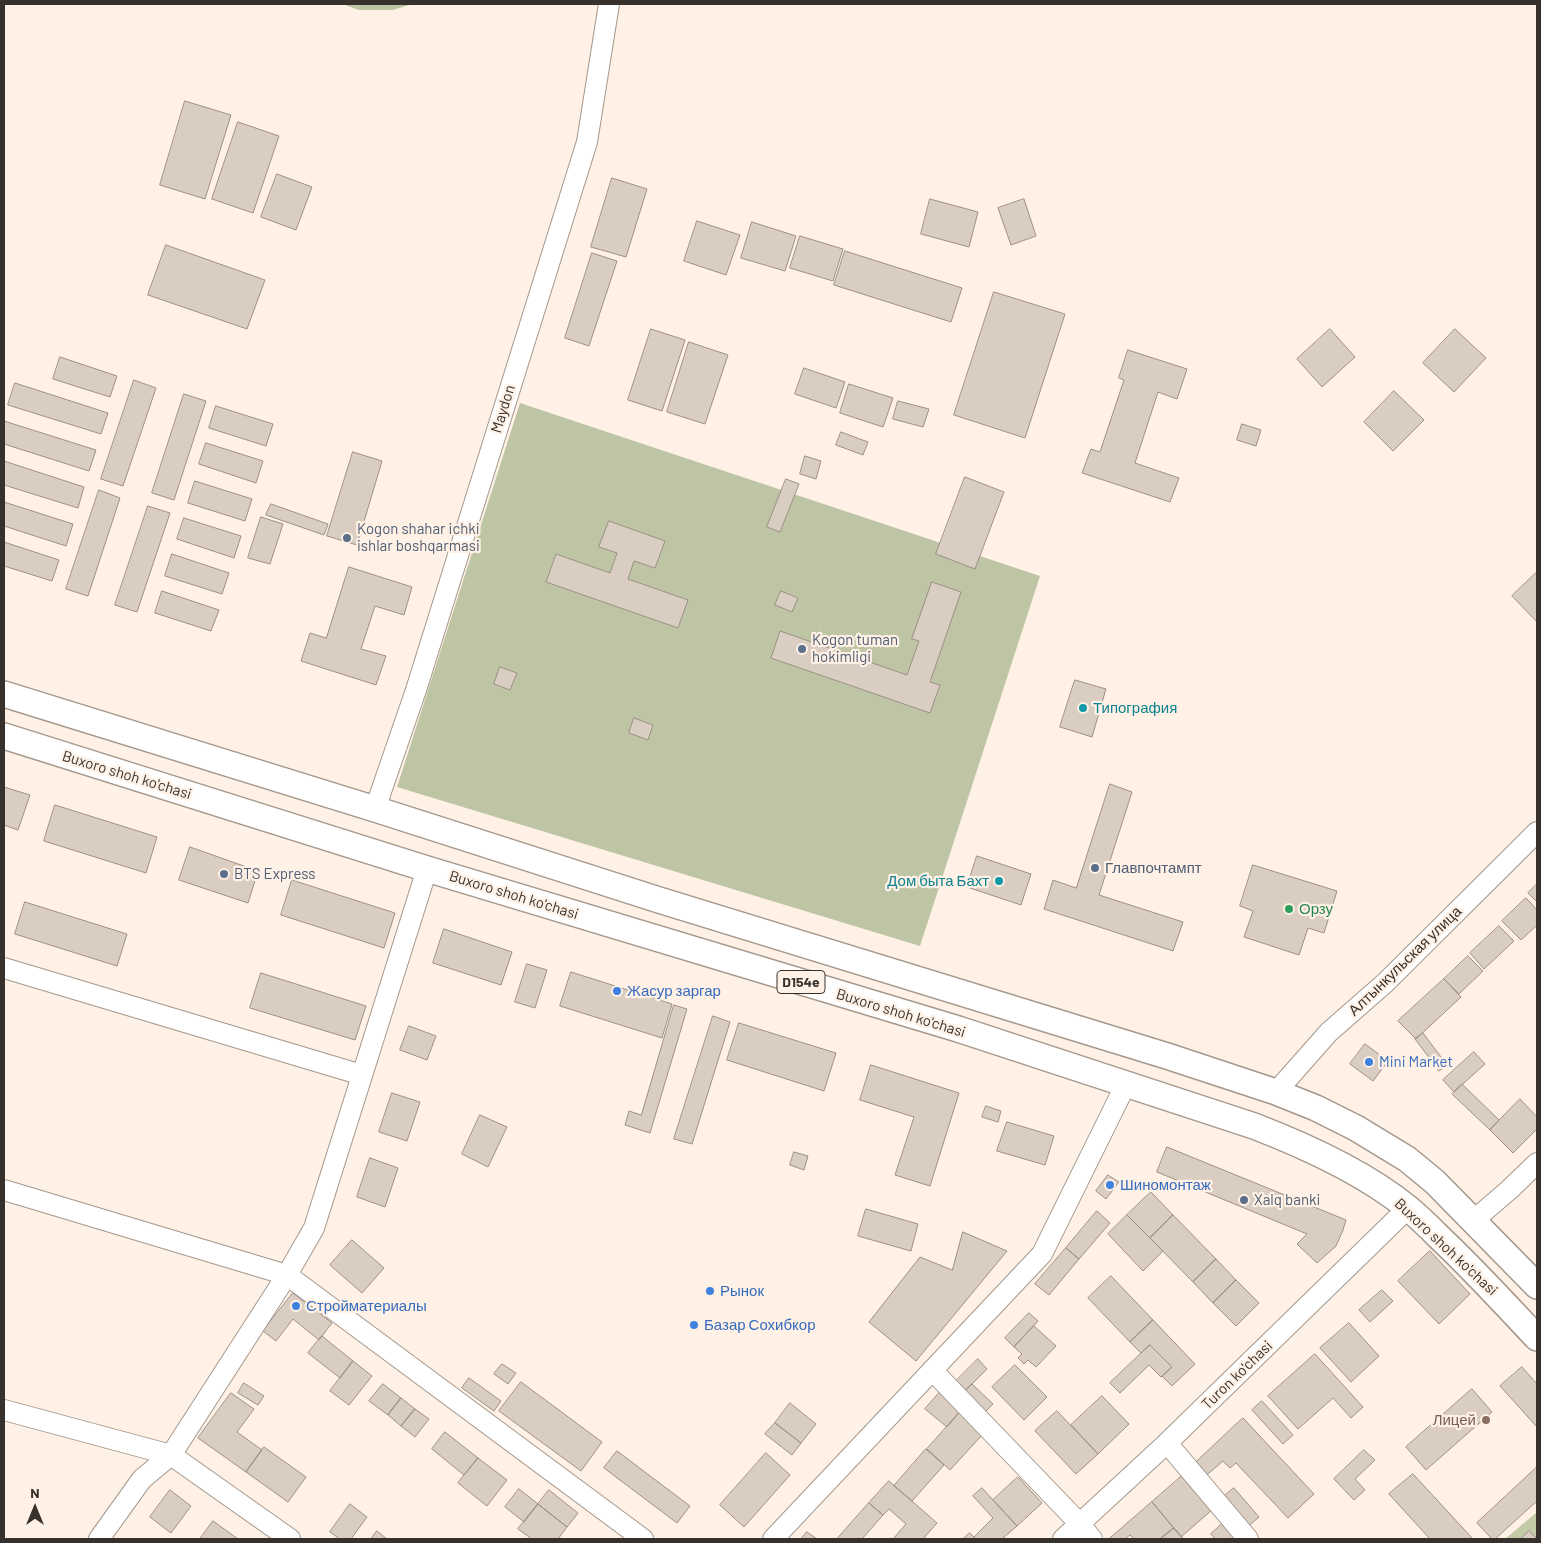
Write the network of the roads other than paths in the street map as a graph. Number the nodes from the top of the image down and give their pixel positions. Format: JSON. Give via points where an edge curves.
{"nodes":[{"id":1,"x":609,"y":4,"type":"edge"},
{"id":2,"x":4,"y":694,"type":"edge"},
{"id":3,"x":4,"y":736,"type":"edge"},
{"id":4,"x":375,"y":809,"type":"junction"},
{"id":5,"x":1537,"y":832,"type":"edge"},
{"id":6,"x":363,"y":848,"type":"junction"},
{"id":7,"x":427,"y":869,"type":"junction"},
{"id":8,"x":4,"y":968,"type":"edge"},
{"id":9,"x":969,"y":994,"type":"junction"},
{"id":10,"x":958,"y":1030,"type":"junction"},
{"id":11,"x":362,"y":1075,"type":"junction"},
{"id":12,"x":1126,"y":1084,"type":"junction"},
{"id":13,"x":1276,"y":1092,"type":"junction"},
{"id":14,"x":1537,"y":1162,"type":"edge"},
{"id":15,"x":4,"y":1190,"type":"edge"},
{"id":16,"x":1408,"y":1208,"type":"junction"},
{"id":17,"x":1474,"y":1220,"type":"junction"},
{"id":18,"x":287,"y":1275,"type":"junction"},
{"id":19,"x":1537,"y":1286,"type":"edge"},
{"id":20,"x":1537,"y":1338,"type":"edge"},
{"id":21,"x":932,"y":1370,"type":"junction"},
{"id":22,"x":4,"y":1410,"type":"edge"},
{"id":23,"x":1167,"y":1443,"type":"junction"},
{"id":24,"x":171,"y":1455,"type":"junction"},
{"id":25,"x":1080,"y":1524,"type":"junction"},
{"id":26,"x":99,"y":1539,"type":"edge"},
{"id":27,"x":290,"y":1539,"type":"edge"},
{"id":28,"x":643,"y":1539,"type":"edge"},
{"id":29,"x":773,"y":1539,"type":"edge"},
{"id":30,"x":1063,"y":1539,"type":"edge"},
{"id":31,"x":1092,"y":1539,"type":"edge"},
{"id":32,"x":1248,"y":1539,"type":"edge"}],
"edges":[{"from":1,"to":4,"type":"street","name":"Maydon","via":[[586,142],[419,680]]},
{"from":2,"to":4,"type":"main road","number":"D154e"},
{"from":3,"to":6,"type":"main road","name":"Buxoro shoh ko'chasi","number":"D154e"},
{"from":4,"to":6,"type":"main road"},
{"from":4,"to":9,"type":"main road","number":"D154e"},
{"from":5,"to":13,"type":"street","name":"Алтынкульская улица","via":[[1385,983],[1329,1032]]},
{"from":6,"to":7,"type":"main road","name":"Buxoro shoh ko'chasi","number":"D154e"},
{"from":7,"to":10,"type":"main road","name":"Buxoro shoh ko'chasi","number":"D154e"},
{"from":7,"to":11,"type":"street"},
{"from":8,"to":11,"type":"street"},
{"from":9,"to":10,"type":"main road"},
{"from":9,"to":13,"type":"main road","number":"D154e"},
{"from":10,"to":12,"type":"main road","name":"Buxoro shoh ko'chasi","number":"D154e"},
{"from":11,"to":18,"type":"street","via":[[314,1228]]},
{"from":12,"to":16,"type":"main road","name":"Buxoro shoh ko'chasi","number":"D154e","via":[[1282,1137],[1337,1163]]},
{"from":12,"to":21,"type":"street","via":[[1042,1254]]},
{"from":13,"to":17,"type":"main road","number":"D154e","via":[[1356,1128],[1407,1159]]},
{"from":14,"to":17,"type":"street"},
{"from":15,"to":18,"type":"street"},
{"from":16,"to":20,"type":"main road","name":"Buxoro shoh ko'chasi","number":"D154e"},
{"from":16,"to":23,"type":"street","name":"Turon ko'chasi"},
{"from":17,"to":19,"type":"main road","number":"D154e"},
{"from":18,"to":24,"type":"street"},
{"from":18,"to":28,"type":"street"},
{"from":21,"to":25,"type":"street"},
{"from":21,"to":29,"type":"street"},
{"from":22,"to":24,"type":"street"},
{"from":23,"to":25,"type":"street","name":"Turon ko'chasi"},
{"from":23,"to":32,"type":"street"},
{"from":24,"to":26,"type":"street","via":[[142,1479]]},
{"from":24,"to":27,"type":"street"},
{"from":25,"to":30,"type":"street","name":"Turon ko'chasi"},
{"from":25,"to":31,"type":"street"}]}
